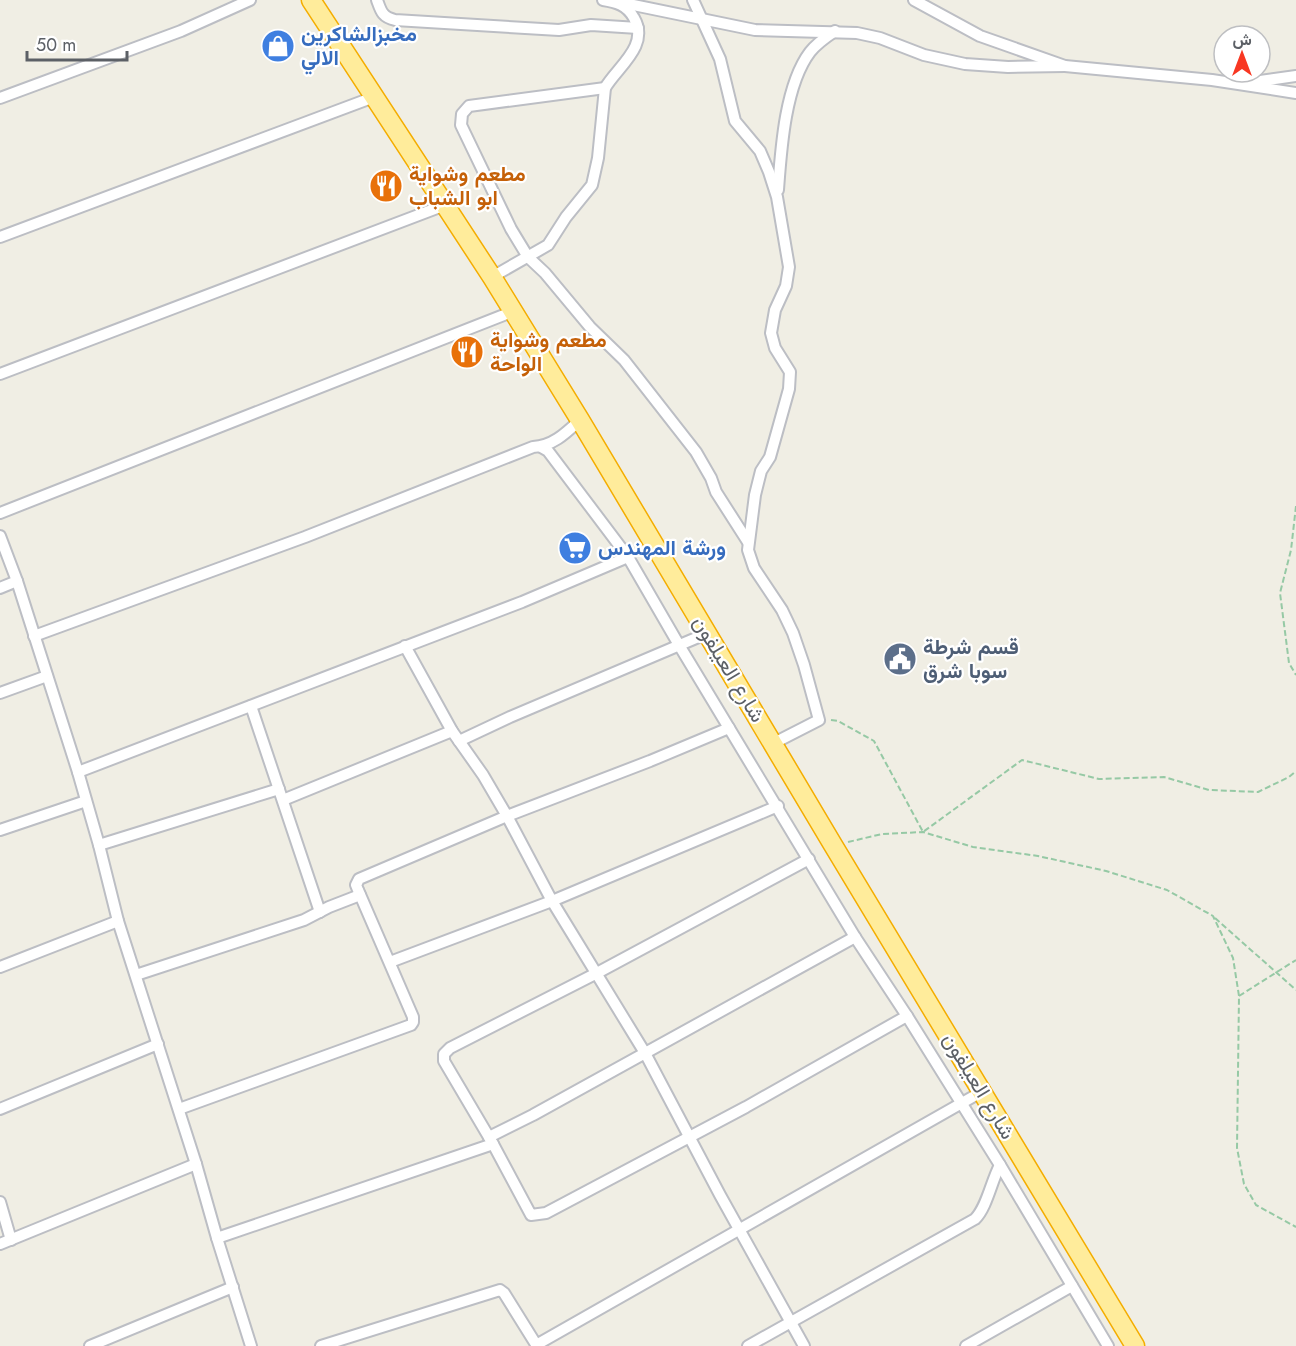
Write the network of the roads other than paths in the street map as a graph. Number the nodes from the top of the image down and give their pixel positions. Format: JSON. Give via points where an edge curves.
{"nodes":[{"id":1,"x":250,"y":0,"type":"edge"},
{"id":2,"x":311,"y":0,"type":"edge"},
{"id":3,"x":377,"y":0,"type":"edge"},
{"id":4,"x":603,"y":0,"type":"edge"},
{"id":5,"x":693,"y":0,"type":"edge"},
{"id":6,"x":914,"y":0,"type":"edge"},
{"id":7,"x":619,"y":2,"type":"junction"},
{"id":8,"x":701,"y":18,"type":"junction"},
{"id":9,"x":638,"y":28,"type":"junction"},
{"id":10,"x":835,"y":31,"type":"junction"},
{"id":11,"x":1065,"y":66,"type":"junction"},
{"id":12,"x":1296,"y":76,"type":"edge"},
{"id":13,"x":1272,"y":79,"type":"edge"},
{"id":14,"x":1212,"y":81,"type":"edge"},
{"id":15,"x":1241,"y":84,"type":"edge"},
{"id":16,"x":605,"y":88,"type":"junction"},
{"id":17,"x":1296,"y":93,"type":"edge"},
{"id":18,"x":374,"y":97,"type":"junction"},
{"id":19,"x":0,"y":98,"type":"edge"},
{"id":20,"x":777,"y":197,"type":"junction"},
{"id":21,"x":445,"y":205,"type":"junction"},
{"id":22,"x":0,"y":237,"type":"edge"},
{"id":23,"x":528,"y":257,"type":"junction"},
{"id":24,"x":492,"y":277,"type":"junction"},
{"id":25,"x":514,"y":311,"type":"junction"},
{"id":26,"x":0,"y":374,"type":"edge"},
{"id":27,"x":580,"y":420,"type":"junction"},
{"id":28,"x":541,"y":447,"type":"junction"},
{"id":29,"x":0,"y":513,"type":"edge"},
{"id":30,"x":0,"y":536,"type":"edge"},
{"id":31,"x":748,"y":542,"type":"junction"},
{"id":32,"x":628,"y":557,"type":"junction"},
{"id":33,"x":16,"y":581,"type":"junction"},
{"id":34,"x":0,"y":588,"type":"edge"},
{"id":35,"x":708,"y":633,"type":"junction"},
{"id":36,"x":34,"y":636,"type":"junction"},
{"id":37,"x":679,"y":645,"type":"junction"},
{"id":38,"x":405,"y":646,"type":"junction"},
{"id":39,"x":47,"y":676,"type":"junction"},
{"id":40,"x":0,"y":693,"type":"edge"},
{"id":41,"x":251,"y":706,"type":"junction"},
{"id":42,"x":729,"y":728,"type":"junction"},
{"id":43,"x":452,"y":731,"type":"junction"},
{"id":44,"x":459,"y":741,"type":"junction"},
{"id":45,"x":774,"y":743,"type":"junction"},
{"id":46,"x":78,"y":772,"type":"junction"},
{"id":47,"x":281,"y":795,"type":"junction"},
{"id":48,"x":87,"y":801,"type":"junction"},
{"id":49,"x":778,"y":806,"type":"junction"},
{"id":50,"x":507,"y":816,"type":"junction"},
{"id":51,"x":0,"y":830,"type":"edge"},
{"id":52,"x":99,"y":845,"type":"junction"},
{"id":53,"x":809,"y":860,"type":"junction"},
{"id":54,"x":360,"y":895,"type":"junction"},
{"id":55,"x":552,"y":901,"type":"junction"},
{"id":56,"x":320,"y":912,"type":"junction"},
{"id":57,"x":118,"y":921,"type":"junction"},
{"id":58,"x":855,"y":937,"type":"junction"},
{"id":59,"x":390,"y":962,"type":"junction"},
{"id":60,"x":0,"y":967,"type":"edge"},
{"id":61,"x":597,"y":974,"type":"junction"},
{"id":62,"x":136,"y":975,"type":"junction"},
{"id":63,"x":907,"y":1016,"type":"junction"},
{"id":64,"x":158,"y":1044,"type":"junction"},
{"id":65,"x":645,"y":1053,"type":"junction"},
{"id":66,"x":983,"y":1091,"type":"junction"},
{"id":67,"x":961,"y":1103,"type":"junction"},
{"id":68,"x":0,"y":1109,"type":"edge"},
{"id":69,"x":179,"y":1109,"type":"junction"},
{"id":70,"x":689,"y":1137,"type":"junction"},
{"id":71,"x":491,"y":1141,"type":"junction"},
{"id":72,"x":196,"y":1164,"type":"junction"},
{"id":73,"x":1000,"y":1165,"type":"junction"},
{"id":74,"x":0,"y":1202,"type":"edge"},
{"id":75,"x":739,"y":1231,"type":"junction"},
{"id":76,"x":217,"y":1238,"type":"junction"},
{"id":77,"x":11,"y":1240,"type":"junction"},
{"id":78,"x":0,"y":1244,"type":"edge"},
{"id":79,"x":233,"y":1287,"type":"junction"},
{"id":80,"x":1072,"y":1287,"type":"junction"},
{"id":81,"x":790,"y":1322,"type":"junction"},
{"id":82,"x":90,"y":1346,"type":"edge"},
{"id":83,"x":251,"y":1346,"type":"edge"},
{"id":84,"x":321,"y":1346,"type":"edge"},
{"id":85,"x":537,"y":1346,"type":"edge"},
{"id":86,"x":748,"y":1346,"type":"edge"},
{"id":87,"x":804,"y":1346,"type":"edge"},
{"id":88,"x":966,"y":1346,"type":"edge"},
{"id":89,"x":1108,"y":1346,"type":"edge"},
{"id":90,"x":1135,"y":1346,"type":"edge"}],
"edges":[{"from":1,"to":19,"type":"street","via":[[181,31]]},
{"from":2,"to":18,"type":"highway","name":"شارع العيلفون"},
{"from":3,"to":9,"type":"street","via":[[381,12],[394,20],[559,30],[591,25]]},
{"from":4,"to":7,"type":"street"},
{"from":5,"to":8,"type":"street"},
{"from":6,"to":11,"type":"street","via":[[980,36]]},
{"from":7,"to":8,"type":"street"},
{"from":7,"to":9,"type":"street"},
{"from":8,"to":10,"type":"street","via":[[755,30]]},
{"from":8,"to":20,"type":"street","via":[[720,59],[735,120],[760,151]]},
{"from":9,"to":16,"type":"street","via":[[636,47]]},
{"from":10,"to":11,"type":"street","via":[[880,38],[924,56],[965,64]]},
{"from":10,"to":20,"type":"street","via":[[810,52],[795,81],[783,137]]},
{"from":11,"to":14,"type":"street"},
{"from":12,"to":13,"type":"street"},
{"from":15,"to":17,"type":"street"},
{"from":16,"to":23,"type":"street","via":[[592,185],[548,245]]},
{"from":16,"to":23,"type":"street","via":[[480,104],[469,106],[462,114],[465,135]]},
{"from":18,"to":21,"type":"highway","name":"شارع العيلفون"},
{"from":18,"to":22,"type":"street"},
{"from":20,"to":31,"type":"street","via":[[789,267],[771,333],[790,372],[789,389],[770,457],[761,471]]},
{"from":21,"to":24,"type":"highway","name":"شارع العيلفون"},
{"from":21,"to":26,"type":"street"},
{"from":23,"to":24,"type":"street"},
{"from":23,"to":31,"type":"street","via":[[624,360],[696,452]]},
{"from":24,"to":25,"type":"highway","name":"شارع العيلفون"},
{"from":25,"to":27,"type":"highway","name":"شارع العيلفون"},
{"from":25,"to":29,"type":"street"},
{"from":27,"to":28,"type":"street","via":[[561,438]]},
{"from":27,"to":35,"type":"highway","name":"شارع العيلفون"},
{"from":28,"to":32,"type":"street","via":[[548,451]]},
{"from":28,"to":36,"type":"street"},
{"from":30,"to":33,"type":"street"},
{"from":31,"to":45,"type":"street","via":[[754,568],[782,610],[796,640],[819,720]]},
{"from":32,"to":37,"type":"street"},
{"from":32,"to":38,"type":"street"},
{"from":33,"to":34,"type":"street"},
{"from":33,"to":36,"type":"street"},
{"from":35,"to":37,"type":"street"},
{"from":35,"to":45,"type":"highway","name":"شارع العيلفون"},
{"from":36,"to":39,"type":"street"},
{"from":37,"to":42,"type":"street"},
{"from":37,"to":44,"type":"street"},
{"from":38,"to":41,"type":"street"},
{"from":38,"to":43,"type":"street"},
{"from":39,"to":40,"type":"street"},
{"from":39,"to":46,"type":"street"},
{"from":41,"to":46,"type":"street"},
{"from":41,"to":47,"type":"street"},
{"from":42,"to":49,"type":"street"},
{"from":42,"to":50,"type":"street"},
{"from":43,"to":44,"type":"street"},
{"from":43,"to":47,"type":"street"},
{"from":44,"to":50,"type":"street"},
{"from":45,"to":66,"type":"highway","name":"شارع العيلفون"},
{"from":46,"to":48,"type":"street"},
{"from":47,"to":52,"type":"street"},
{"from":47,"to":56,"type":"street"},
{"from":48,"to":51,"type":"street"},
{"from":48,"to":52,"type":"street"},
{"from":49,"to":53,"type":"street"},
{"from":49,"to":55,"type":"street"},
{"from":50,"to":54,"type":"street","via":[[359,879]]},
{"from":50,"to":55,"type":"street"},
{"from":52,"to":57,"type":"street"},
{"from":53,"to":58,"type":"street"},
{"from":53,"to":61,"type":"street"},
{"from":54,"to":56,"type":"street"},
{"from":54,"to":59,"type":"street"},
{"from":55,"to":59,"type":"street"},
{"from":55,"to":61,"type":"street"},
{"from":56,"to":62,"type":"street"},
{"from":57,"to":60,"type":"street"},
{"from":57,"to":62,"type":"street"},
{"from":58,"to":63,"type":"street"},
{"from":58,"to":65,"type":"street"},
{"from":59,"to":69,"type":"street","via":[[413,1017],[411,1025]]},
{"from":61,"to":65,"type":"street"},
{"from":61,"to":71,"type":"street","via":[[444,1054],[444,1061]]},
{"from":62,"to":64,"type":"street"},
{"from":63,"to":67,"type":"street"},
{"from":63,"to":70,"type":"street"},
{"from":64,"to":68,"type":"street"},
{"from":64,"to":69,"type":"street"},
{"from":65,"to":70,"type":"street"},
{"from":65,"to":71,"type":"street"},
{"from":66,"to":67,"type":"street"},
{"from":66,"to":90,"type":"highway","name":"شارع العيلفون"},
{"from":67,"to":73,"type":"street"},
{"from":67,"to":75,"type":"street"},
{"from":69,"to":72,"type":"street"},
{"from":70,"to":71,"type":"street","via":[[538,1215],[531,1215]]},
{"from":70,"to":75,"type":"street"},
{"from":71,"to":76,"type":"street"},
{"from":72,"to":76,"type":"street"},
{"from":72,"to":77,"type":"street"},
{"from":73,"to":80,"type":"street"},
{"from":73,"to":81,"type":"street","via":[[982,1212],[975,1219]]},
{"from":74,"to":77,"type":"street"},
{"from":75,"to":81,"type":"street"},
{"from":75,"to":85,"type":"street"},
{"from":76,"to":79,"type":"street"},
{"from":77,"to":78,"type":"street"},
{"from":79,"to":82,"type":"street"},
{"from":79,"to":83,"type":"street"},
{"from":80,"to":88,"type":"street"},
{"from":80,"to":89,"type":"street"},
{"from":81,"to":86,"type":"street"},
{"from":81,"to":87,"type":"street"},
{"from":84,"to":85,"type":"street","via":[[500,1290]]}]}
